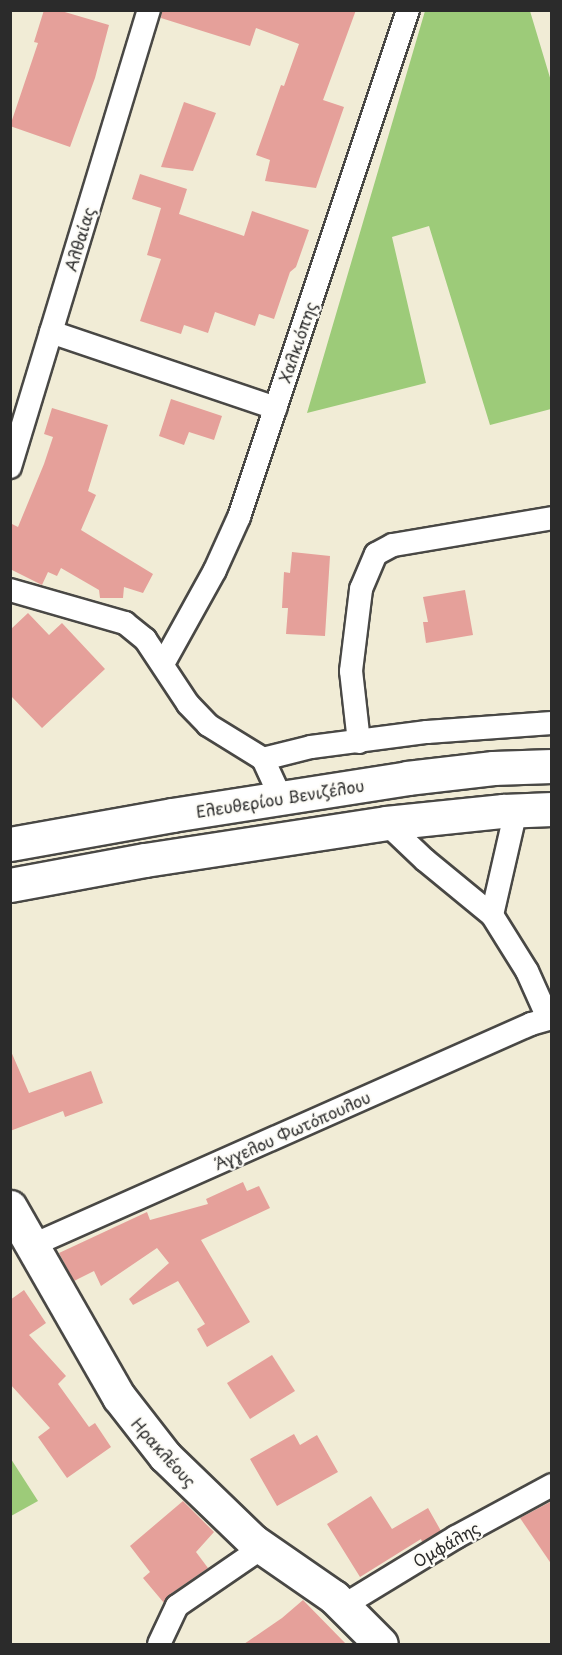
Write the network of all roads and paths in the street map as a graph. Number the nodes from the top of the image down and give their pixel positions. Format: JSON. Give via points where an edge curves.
{"nodes":[{"id":1,"x":149,"y":10,"type":"edge"},
{"id":2,"x":408,"y":10,"type":"edge"},
{"id":3,"x":51,"y":332,"type":"junction"},
{"id":4,"x":275,"y":408,"type":"junction"},
{"id":5,"x":10,"y":467,"type":"edge"},
{"id":6,"x":552,"y":518,"type":"edge"},
{"id":7,"x":10,"y":590,"type":"edge"},
{"id":8,"x":164,"y":664,"type":"junction"},
{"id":9,"x":552,"y":723,"type":"edge"},
{"id":10,"x":358,"y":742,"type":"junction"},
{"id":11,"x":263,"y":759,"type":"junction"},
{"id":12,"x":552,"y":766,"type":"edge"},
{"id":13,"x":281,"y":798,"type":"junction"},
{"id":14,"x":552,"y":809,"type":"edge"},
{"id":15,"x":516,"y":810,"type":"junction"},
{"id":16,"x":386,"y":823,"type":"junction"},
{"id":17,"x":10,"y":844,"type":"edge"},
{"id":18,"x":10,"y":885,"type":"edge"},
{"id":19,"x":492,"y":915,"type":"junction"},
{"id":20,"x":550,"y":1018,"type":"edge"},
{"id":21,"x":10,"y":1207,"type":"edge"},
{"id":22,"x":33,"y":1245,"type":"junction"},
{"id":23,"x":552,"y":1485,"type":"edge"},
{"id":24,"x":263,"y":1547,"type":"junction"},
{"id":25,"x":343,"y":1606,"type":"junction"},
{"id":26,"x":159,"y":1644,"type":"edge"},
{"id":27,"x":381,"y":1644,"type":"edge"}],
"edges":[{"from":1,"to":3,"type":"street","name":"Αλθαίας"},
{"from":2,"to":4,"type":"street","name":"Χαλκιόπης"},
{"from":3,"to":4,"type":"street"},
{"from":3,"to":5,"type":"street","name":"Αλθαίας"},
{"from":4,"to":8,"type":"street","name":"Χαλκιόπης","via":[[239,517]]},
{"from":6,"to":10,"type":"street","via":[[393,545],[376,554],[361,589],[351,671]]},
{"from":7,"to":8,"type":"street","via":[[125,623],[146,639]]},
{"from":8,"to":11,"type":"street","via":[[188,704],[208,725]]},
{"from":9,"to":10,"type":"street","via":[[470,727]]},
{"from":10,"to":11,"type":"street"},
{"from":11,"to":13,"type":"street"},
{"from":12,"to":13,"type":"main road","name":"Ελευθερίου Βενιζέλου","via":[[461,771]]},
{"from":13,"to":17,"type":"main road","name":"Ελευθερίου Βενιζέλου"},
{"from":14,"to":15,"type":"main road"},
{"from":15,"to":16,"type":"main road"},
{"from":15,"to":19,"type":"street"},
{"from":16,"to":18,"type":"main road"},
{"from":16,"to":19,"type":"street"},
{"from":19,"to":20,"type":"street","via":[[527,971]]},
{"from":20,"to":22,"type":"street","name":"Άγγελου Φωτόπουλου"},
{"from":21,"to":22,"type":"main road","name":"Ηρακλέους"},
{"from":22,"to":24,"type":"main road","name":"Ηρακλέους","via":[[133,1417],[198,1490]]},
{"from":23,"to":25,"type":"street","name":"Ομφάλης","via":[[456,1537]]},
{"from":24,"to":25,"type":"main road","name":"Ηρακλέους"},
{"from":24,"to":26,"type":"street","via":[[177,1606]]},
{"from":25,"to":27,"type":"main road","name":"Ηρακλέους"}]}
